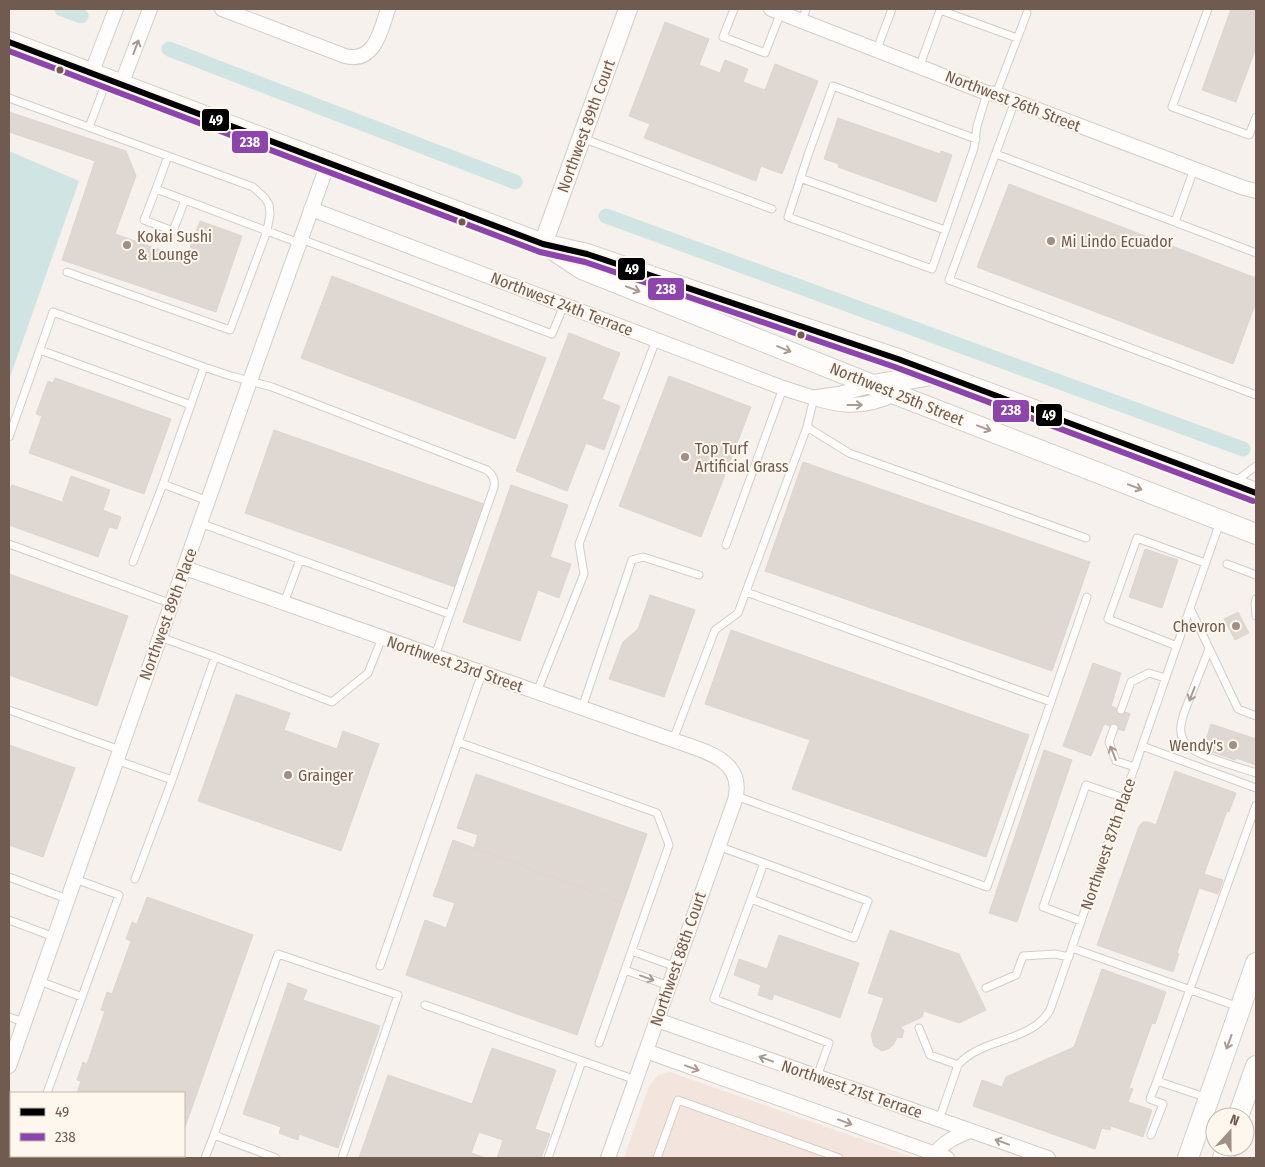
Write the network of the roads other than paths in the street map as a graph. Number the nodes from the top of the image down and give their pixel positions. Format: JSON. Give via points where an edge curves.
{"nodes":[{"id":1,"x":116,"y":9,"type":"edge"},
{"id":2,"x":222,"y":9,"type":"edge"},
{"id":3,"x":388,"y":9,"type":"edge"},
{"id":4,"x":628,"y":9,"type":"edge"},
{"id":5,"x":734,"y":9,"type":"edge"},
{"id":6,"x":892,"y":9,"type":"edge"},
{"id":7,"x":1208,"y":9,"type":"edge"},
{"id":8,"x":145,"y":10,"type":"edge"},
{"id":9,"x":776,"y":11,"type":"edge"},
{"id":10,"x":1027,"y":13,"type":"dead end"},
{"id":11,"x":804,"y":15,"type":"edge"},
{"id":12,"x":1018,"y":38,"type":"junction"},
{"id":13,"x":9,"y":44,"type":"edge"},
{"id":14,"x":877,"y":49,"type":"junction"},
{"id":15,"x":920,"y":65,"type":"junction"},
{"id":16,"x":107,"y":79,"type":"junction"},
{"id":17,"x":992,"y":93,"type":"junction"},
{"id":18,"x":9,"y":98,"type":"edge"},
{"id":19,"x":1015,"y":101,"type":"junction"},
{"id":20,"x":1256,"y":117,"type":"edge"},
{"id":21,"x":88,"y":127,"type":"junction"},
{"id":22,"x":582,"y":138,"type":"junction"},
{"id":23,"x":976,"y":139,"type":"junction"},
{"id":24,"x":996,"y":154,"type":"junction"},
{"id":25,"x":168,"y":156,"type":"junction"},
{"id":26,"x":328,"y":163,"type":"junction"},
{"id":27,"x":1194,"y":169,"type":"junction"},
{"id":28,"x":800,"y":178,"type":"junction"},
{"id":29,"x":156,"y":189,"type":"junction"},
{"id":30,"x":1256,"y":191,"type":"edge"},
{"id":31,"x":185,"y":200,"type":"junction"},
{"id":32,"x":312,"y":209,"type":"junction"},
{"id":33,"x":772,"y":210,"type":"dead end"},
{"id":34,"x":1175,"y":222,"type":"junction"},
{"id":35,"x":946,"y":230,"type":"junction"},
{"id":36,"x":267,"y":231,"type":"junction"},
{"id":37,"x":300,"y":241,"type":"junction"},
{"id":38,"x":543,"y":244,"type":"junction"},
{"id":39,"x":1256,"y":253,"type":"edge"},
{"id":40,"x":67,"y":272,"type":"dead end"},
{"id":41,"x":564,"y":305,"type":"junction"},
{"id":42,"x":656,"y":340,"type":"junction"},
{"id":43,"x":40,"y":350,"type":"junction"},
{"id":44,"x":204,"y":367,"type":"junction"},
{"id":45,"x":939,"y":374,"type":"junction"},
{"id":46,"x":250,"y":381,"type":"junction"},
{"id":47,"x":873,"y":385,"type":"junction"},
{"id":48,"x":783,"y":388,"type":"junction"},
{"id":49,"x":895,"y":394,"type":"junction"},
{"id":50,"x":1256,"y":395,"type":"edge"},
{"id":51,"x":814,"y":398,"type":"junction"},
{"id":52,"x":191,"y":405,"type":"junction"},
{"id":53,"x":807,"y":427,"type":"junction"},
{"id":54,"x":9,"y":437,"type":"edge"},
{"id":55,"x":1256,"y":466,"type":"edge"},
{"id":56,"x":163,"y":484,"type":"junction"},
{"id":57,"x":1231,"y":484,"type":"junction"},
{"id":58,"x":1256,"y":493,"type":"edge"},
{"id":59,"x":208,"y":501,"type":"junction"},
{"id":60,"x":1220,"y":520,"type":"junction"},
{"id":61,"x":200,"y":524,"type":"junction"},
{"id":62,"x":1256,"y":534,"type":"edge"},
{"id":63,"x":1086,"y":538,"type":"dead end"},
{"id":64,"x":9,"y":544,"type":"edge"},
{"id":65,"x":726,"y":545,"type":"dead end"},
{"id":66,"x":300,"y":560,"type":"junction"},
{"id":67,"x":133,"y":562,"type":"dead end"},
{"id":68,"x":1205,"y":563,"type":"junction"},
{"id":69,"x":1227,"y":564,"type":"dead end"},
{"id":70,"x":185,"y":568,"type":"junction"},
{"id":71,"x":699,"y":575,"type":"dead end"},
{"id":72,"x":1256,"y":576,"type":"edge"},
{"id":73,"x":746,"y":592,"type":"junction"},
{"id":74,"x":1087,"y":596,"type":"dead end"},
{"id":75,"x":1256,"y":599,"type":"edge"},
{"id":76,"x":172,"y":604,"type":"junction"},
{"id":77,"x":284,"y":604,"type":"junction"},
{"id":78,"x":1190,"y":608,"type":"junction"},
{"id":79,"x":449,"y":614,"type":"junction"},
{"id":80,"x":1256,"y":616,"type":"edge"},
{"id":81,"x":160,"y":637,"type":"junction"},
{"id":82,"x":382,"y":638,"type":"junction"},
{"id":83,"x":1177,"y":646,"type":"junction"},
{"id":84,"x":1209,"y":649,"type":"junction"},
{"id":85,"x":435,"y":656,"type":"junction"},
{"id":86,"x":215,"y":657,"type":"junction"},
{"id":87,"x":482,"y":673,"type":"junction"},
{"id":88,"x":1165,"y":678,"type":"junction"},
{"id":89,"x":536,"y":692,"type":"junction"},
{"id":90,"x":1051,"y":702,"type":"junction"},
{"id":91,"x":582,"y":708,"type":"junction"},
{"id":92,"x":9,"y":710,"type":"edge"},
{"id":93,"x":1121,"y":710,"type":"dead end"},
{"id":94,"x":1256,"y":716,"type":"edge"},
{"id":95,"x":1114,"y":728,"type":"dead end"},
{"id":96,"x":674,"y":740,"type":"junction"},
{"id":97,"x":458,"y":742,"type":"junction"},
{"id":98,"x":1142,"y":746,"type":"junction"},
{"id":99,"x":118,"y":755,"type":"junction"},
{"id":100,"x":725,"y":762,"type":"joint"},
{"id":101,"x":1135,"y":767,"type":"junction"},
{"id":102,"x":1256,"y":773,"type":"edge"},
{"id":103,"x":172,"y":780,"type":"junction"},
{"id":104,"x":1256,"y":788,"type":"edge"},
{"id":105,"x":736,"y":796,"type":"junction"},
{"id":106,"x":1124,"y":798,"type":"junction"},
{"id":107,"x":1256,"y":805,"type":"edge"},
{"id":108,"x":718,"y":846,"type":"junction"},
{"id":109,"x":764,"y":863,"type":"junction"},
{"id":110,"x":9,"y":877,"type":"edge"},
{"id":111,"x":75,"y":879,"type":"junction"},
{"id":112,"x":135,"y":879,"type":"dead end"},
{"id":113,"x":67,"y":899,"type":"junction"},
{"id":114,"x":751,"y":899,"type":"junction"},
{"id":115,"x":9,"y":920,"type":"edge"},
{"id":116,"x":1081,"y":921,"type":"junction"},
{"id":117,"x":54,"y":937,"type":"junction"},
{"id":118,"x":1072,"y":948,"type":"junction"},
{"id":119,"x":632,"y":950,"type":"junction"},
{"id":120,"x":1069,"y":957,"type":"junction"},
{"id":121,"x":1256,"y":963,"type":"edge"},
{"id":122,"x":380,"y":966,"type":"dead end"},
{"id":123,"x":676,"y":967,"type":"junction"},
{"id":124,"x":625,"y":970,"type":"junction"},
{"id":125,"x":39,"y":981,"type":"junction"},
{"id":126,"x":669,"y":986,"type":"junction"},
{"id":127,"x":986,"y":988,"type":"dead end"},
{"id":128,"x":1190,"y":989,"type":"junction"},
{"id":129,"x":82,"y":997,"type":"junction"},
{"id":130,"x":425,"y":1005,"type":"dead end"},
{"id":131,"x":1241,"y":1007,"type":"junction"},
{"id":132,"x":9,"y":1017,"type":"edge"},
{"id":133,"x":657,"y":1020,"type":"junction"},
{"id":134,"x":24,"y":1022,"type":"junction"},
{"id":135,"x":919,"y":1028,"type":"dead end"},
{"id":136,"x":599,"y":1043,"type":"dead end"},
{"id":137,"x":646,"y":1051,"type":"junction"},
{"id":138,"x":582,"y":1061,"type":"junction"},
{"id":139,"x":958,"y":1065,"type":"junction"},
{"id":140,"x":9,"y":1066,"type":"edge"},
{"id":141,"x":1256,"y":1066,"type":"edge"},
{"id":142,"x":817,"y":1077,"type":"junction"},
{"id":143,"x":636,"y":1080,"type":"junction"},
{"id":144,"x":1157,"y":1081,"type":"junction"},
{"id":145,"x":47,"y":1092,"type":"edge"},
{"id":146,"x":1209,"y":1099,"type":"junction"},
{"id":147,"x":1242,"y":1107,"type":"edge"},
{"id":148,"x":939,"y":1120,"type":"junction"},
{"id":149,"x":970,"y":1131,"type":"junction"},
{"id":150,"x":214,"y":1135,"type":"junction"},
{"id":151,"x":1151,"y":1135,"type":"dead end"},
{"id":152,"x":934,"y":1155,"type":"edge"},
{"id":153,"x":205,"y":1158,"type":"edge"},
{"id":154,"x":276,"y":1158,"type":"edge"},
{"id":155,"x":342,"y":1158,"type":"edge"},
{"id":156,"x":548,"y":1158,"type":"edge"},
{"id":157,"x":608,"y":1158,"type":"edge"},
{"id":158,"x":657,"y":1158,"type":"edge"},
{"id":159,"x":839,"y":1158,"type":"edge"},
{"id":160,"x":1048,"y":1158,"type":"edge"},
{"id":161,"x":1188,"y":1158,"type":"edge"}],
"edges":[{"from":1,"to":16,"type":"street"},
{"from":2,"to":3,"type":"street","via":[[350,57],[361,56],[373,47]]},
{"from":4,"to":22,"type":"street","name":"Northwest 89th Court"},
{"from":5,"to":9,"type":"lane","via":[[723,37],[765,53]]},
{"from":6,"to":14,"type":"lane"},
{"from":7,"to":20,"type":"lane","via":[[1172,107],[1249,135]]},
{"from":16,"to":8,"type":"street","one_way":true},
{"from":9,"to":11,"type":"street","name":"Northwest 26th Street"},
{"from":10,"to":12,"type":"lane"},
{"from":11,"to":14,"type":"street","name":"Northwest 26th Street"},
{"from":12,"to":15,"type":"lane","via":[[940,10]]},
{"from":12,"to":17,"type":"lane"},
{"from":13,"to":16,"type":"main road","name":"Northwest 25th Street"},
{"from":14,"to":15,"type":"street","name":"Northwest 26th Street"},
{"from":15,"to":17,"type":"street","name":"Northwest 26th Street"},
{"from":16,"to":21,"type":"lane"},
{"from":16,"to":26,"type":"main road","name":"Northwest 25th Street"},
{"from":17,"to":19,"type":"street","name":"Northwest 26th Street"},
{"from":17,"to":23,"type":"lane","via":[[977,126]]},
{"from":18,"to":21,"type":"lane"},
{"from":19,"to":24,"type":"lane"},
{"from":19,"to":27,"type":"street","name":"Northwest 26th Street"},
{"from":21,"to":25,"type":"lane"},
{"from":22,"to":33,"type":"lane"},
{"from":22,"to":38,"type":"street","name":"Northwest 89th Court"},
{"from":23,"to":28,"type":"lane","via":[[833,86]]},
{"from":23,"to":35,"type":"lane"},
{"from":24,"to":34,"type":"lane"},
{"from":24,"to":50,"type":"lane","via":[[949,280]]},
{"from":25,"to":29,"type":"lane"},
{"from":25,"to":36,"type":"lane","via":[[260,191],[269,205]]},
{"from":26,"to":32,"type":"street","name":"Northwest 89th Place"},
{"from":26,"to":38,"type":"main road","name":"Northwest 25th Street"},
{"from":27,"to":30,"type":"street","name":"Northwest 26th Street"},
{"from":27,"to":34,"type":"lane"},
{"from":28,"to":35,"type":"lane"},
{"from":28,"to":35,"type":"lane","via":[[788,217],[932,269]]},
{"from":29,"to":31,"type":"lane"},
{"from":29,"to":31,"type":"lane","via":[[144,220],[173,231]]},
{"from":31,"to":36,"type":"lane"},
{"from":32,"to":37,"type":"street","name":"Northwest 89th Place"},
{"from":32,"to":41,"type":"street","name":"Northwest 24th Terrace"},
{"from":34,"to":39,"type":"lane"},
{"from":36,"to":37,"type":"lane"},
{"from":36,"to":40,"type":"lane","via":[[230,330]]},
{"from":37,"to":41,"type":"lane","via":[[552,334]]},
{"from":37,"to":46,"type":"street","name":"Northwest 89th Place"},
{"from":38,"to":45,"type":"main road","name":"Northwest 25th Street","via":[[587,254]]},
{"from":38,"to":47,"type":"main road","name":"Northwest 25th Street","one_way":true,"via":[[582,269]]},
{"from":41,"to":42,"type":"street","name":"Northwest 24th Terrace"},
{"from":42,"to":48,"type":"street","name":"Northwest 24th Terrace"},
{"from":42,"to":89,"type":"lane","via":[[579,544],[584,574]]},
{"from":43,"to":44,"type":"lane","via":[[53,312]]},
{"from":43,"to":52,"type":"lane"},
{"from":43,"to":54,"type":"lane"},
{"from":44,"to":46,"type":"lane"},
{"from":44,"to":52,"type":"lane"},
{"from":45,"to":47,"type":"main road"},
{"from":45,"to":57,"type":"main road","name":"Northwest 25th Street"},
{"from":46,"to":59,"type":"street","name":"Northwest 89th Place"},
{"from":46,"to":79,"type":"lane","via":[[272,386],[491,473],[494,487]]},
{"from":47,"to":49,"type":"main road","name":"Northwest 25th Street"},
{"from":47,"to":51,"type":"street","name":"Northwest 24th Terrace"},
{"from":48,"to":51,"type":"street","name":"Northwest 24th Terrace"},
{"from":48,"to":65,"type":"lane"},
{"from":51,"to":49,"type":"street","name":"Northwest 24th Terrace","one_way":true,"via":[[856,406],[881,401]]},
{"from":49,"to":60,"type":"main road","name":"Northwest 25th Street","one_way":true},
{"from":51,"to":53,"type":"lane"},
{"from":52,"to":56,"type":"lane"},
{"from":53,"to":63,"type":"lane","via":[[849,453]]},
{"from":53,"to":73,"type":"lane"},
{"from":55,"to":57,"type":"lane"},
{"from":56,"to":59,"type":"lane"},
{"from":56,"to":67,"type":"lane"},
{"from":57,"to":58,"type":"main road","name":"Northwest 25th Street"},
{"from":59,"to":61,"type":"street","name":"Northwest 89th Place"},
{"from":60,"to":62,"type":"main road","name":"Northwest 25th Street"},
{"from":60,"to":68,"type":"lane","name":"Northwest 87th Place"},
{"from":61,"to":66,"type":"lane"},
{"from":61,"to":70,"type":"street","name":"Northwest 89th Place"},
{"from":64,"to":76,"type":"lane"},
{"from":66,"to":77,"type":"lane"},
{"from":66,"to":79,"type":"lane"},
{"from":68,"to":78,"type":"lane","name":"Northwest 87th Place"},
{"from":68,"to":83,"type":"lane","via":[[1137,538],[1108,619]]},
{"from":69,"to":72,"type":"lane"},
{"from":70,"to":76,"type":"street","name":"Northwest 89th Place"},
{"from":70,"to":77,"type":"street","name":"Northwest 23rd Street"},
{"from":71,"to":91,"type":"lane","via":[[643,557],[632,560]]},
{"from":73,"to":90,"type":"lane"},
{"from":73,"to":96,"type":"lane","via":[[738,612],[715,630]]},
{"from":74,"to":90,"type":"lane"},
{"from":75,"to":80,"type":"lane"},
{"from":76,"to":81,"type":"street","name":"Northwest 89th Place"},
{"from":77,"to":82,"type":"street","name":"Northwest 23rd Street"},
{"from":78,"to":83,"type":"lane","name":"Northwest 87th Place"},
{"from":78,"to":84,"type":"lane"},
{"from":79,"to":85,"type":"lane"},
{"from":81,"to":86,"type":"lane"},
{"from":81,"to":99,"type":"street","name":"Northwest 89th Place"},
{"from":82,"to":85,"type":"street","name":"Northwest 23rd Street"},
{"from":82,"to":86,"type":"lane","via":[[368,673],[332,702]]},
{"from":83,"to":88,"type":"lane","name":"Northwest 87th Place"},
{"from":84,"to":94,"type":"lane","via":[[1238,709]]},
{"from":84,"to":102,"type":"lane","one_way":true,"via":[[1181,724],[1184,742],[1200,754]]},
{"from":85,"to":87,"type":"street","name":"Northwest 23rd Street"},
{"from":86,"to":103,"type":"lane"},
{"from":87,"to":89,"type":"street","name":"Northwest 23rd Street"},
{"from":87,"to":97,"type":"lane"},
{"from":88,"to":93,"type":"lane","via":[[1149,673],[1131,682]]},
{"from":88,"to":98,"type":"lane","name":"Northwest 87th Place"},
{"from":89,"to":91,"type":"street","name":"Northwest 23rd Street"},
{"from":90,"to":105,"type":"lane","via":[[987,887]]},
{"from":91,"to":96,"type":"street","name":"Northwest 23rd Street"},
{"from":92,"to":99,"type":"lane"},
{"from":101,"to":95,"type":"lane","one_way":true,"via":[[1116,761],[1109,742]]},
{"from":96,"to":100,"type":"street","name":"Northwest 23rd Street"},
{"from":97,"to":119,"type":"lane","via":[[657,813],[669,845]]},
{"from":97,"to":122,"type":"lane"},
{"from":98,"to":101,"type":"lane","name":"Northwest 87th Place"},
{"from":98,"to":104,"type":"lane"},
{"from":99,"to":103,"type":"lane"},
{"from":99,"to":111,"type":"street","name":"Northwest 89th Place"},
{"from":100,"to":105,"type":"street","name":"Northwest 88th Court","via":[[736,775]]},
{"from":101,"to":106,"type":"lane","name":"Northwest 87th Place"},
{"from":103,"to":112,"type":"lane"},
{"from":105,"to":108,"type":"street","name":"Northwest 88th Court"},
{"from":106,"to":116,"type":"lane","name":"Northwest 87th Place"},
{"from":106,"to":116,"type":"lane","via":[[1086,785],[1043,907]]},
{"from":107,"to":128,"type":"lane"},
{"from":108,"to":109,"type":"lane"},
{"from":108,"to":123,"type":"street","name":"Northwest 88th Court"},
{"from":109,"to":114,"type":"lane"},
{"from":109,"to":114,"type":"lane","via":[[868,901],[858,929],[854,938]]},
{"from":110,"to":113,"type":"lane"},
{"from":111,"to":113,"type":"street","name":"Northwest 89th Place"},
{"from":111,"to":129,"type":"lane","via":[[119,895]]},
{"from":113,"to":117,"type":"street","name":"Northwest 89th Place"},
{"from":114,"to":142,"type":"lane","via":[[714,999],[830,1043]]},
{"from":115,"to":117,"type":"lane"},
{"from":116,"to":118,"type":"lane","name":"Northwest 87th Place"},
{"from":117,"to":125,"type":"street","name":"Northwest 89th Place"},
{"from":118,"to":120,"type":"lane","name":"Northwest 87th Place"},
{"from":118,"to":128,"type":"lane"},
{"from":119,"to":123,"type":"lane"},
{"from":119,"to":124,"type":"lane"},
{"from":120,"to":127,"type":"lane","via":[[1055,954],[1023,956],[1016,975]]},
{"from":120,"to":139,"type":"lane","name":"Northwest 87th Place","via":[[1050,1010],[1039,1024],[971,1054]]},
{"from":121,"to":131,"type":"main road"},
{"from":123,"to":126,"type":"street","name":"Northwest 88th Court"},
{"from":124,"to":126,"type":"lane","one_way":true},
{"from":124,"to":136,"type":"lane"},
{"from":125,"to":129,"type":"lane"},
{"from":125,"to":134,"type":"street","name":"Northwest 89th Place"},
{"from":126,"to":133,"type":"street","name":"Northwest 88th Court"},
{"from":128,"to":131,"type":"lane"},
{"from":128,"to":144,"type":"lane"},
{"from":129,"to":145,"type":"lane"},
{"from":130,"to":138,"type":"lane"},
{"from":131,"to":146,"type":"main road","one_way":true},
{"from":132,"to":134,"type":"lane"},
{"from":133,"to":137,"type":"street","name":"Northwest 88th Court"},
{"from":142,"to":133,"type":"street","name":"Northwest 21st Terrace","one_way":true},
{"from":134,"to":140,"type":"street","name":"Northwest 89th Place"},
{"from":135,"to":139,"type":"lane","via":[[930,1055]]},
{"from":137,"to":143,"type":"street","name":"Northwest 88th Court"},
{"from":137,"to":152,"type":"street","name":"Northwest 21st Terrace","one_way":true},
{"from":138,"to":143,"type":"lane"},
{"from":138,"to":156,"type":"lane"},
{"from":139,"to":148,"type":"lane"},
{"from":141,"to":147,"type":"main road"},
{"from":142,"to":148,"type":"street","name":"Northwest 21st Terrace"},
{"from":143,"to":157,"type":"street","name":"Northwest 88th Court"},
{"from":144,"to":146,"type":"lane"},
{"from":144,"to":151,"type":"lane","via":[[1150,1099],[1163,1104]]},
{"from":146,"to":161,"type":"main road"},
{"from":148,"to":149,"type":"street","name":"Northwest 21st Terrace"},
{"from":149,"to":152,"type":"street","via":[[951,1138]]},
{"from":160,"to":149,"type":"street","name":"Northwest 21st Terrace","one_way":true},
{"from":150,"to":153,"type":"lane"},
{"from":150,"to":154,"type":"lane"},
{"from":150,"to":155,"type":"lane","via":[[278,954],[398,995]]},
{"from":158,"to":159,"type":"lane","via":[[678,1100]]}]}
